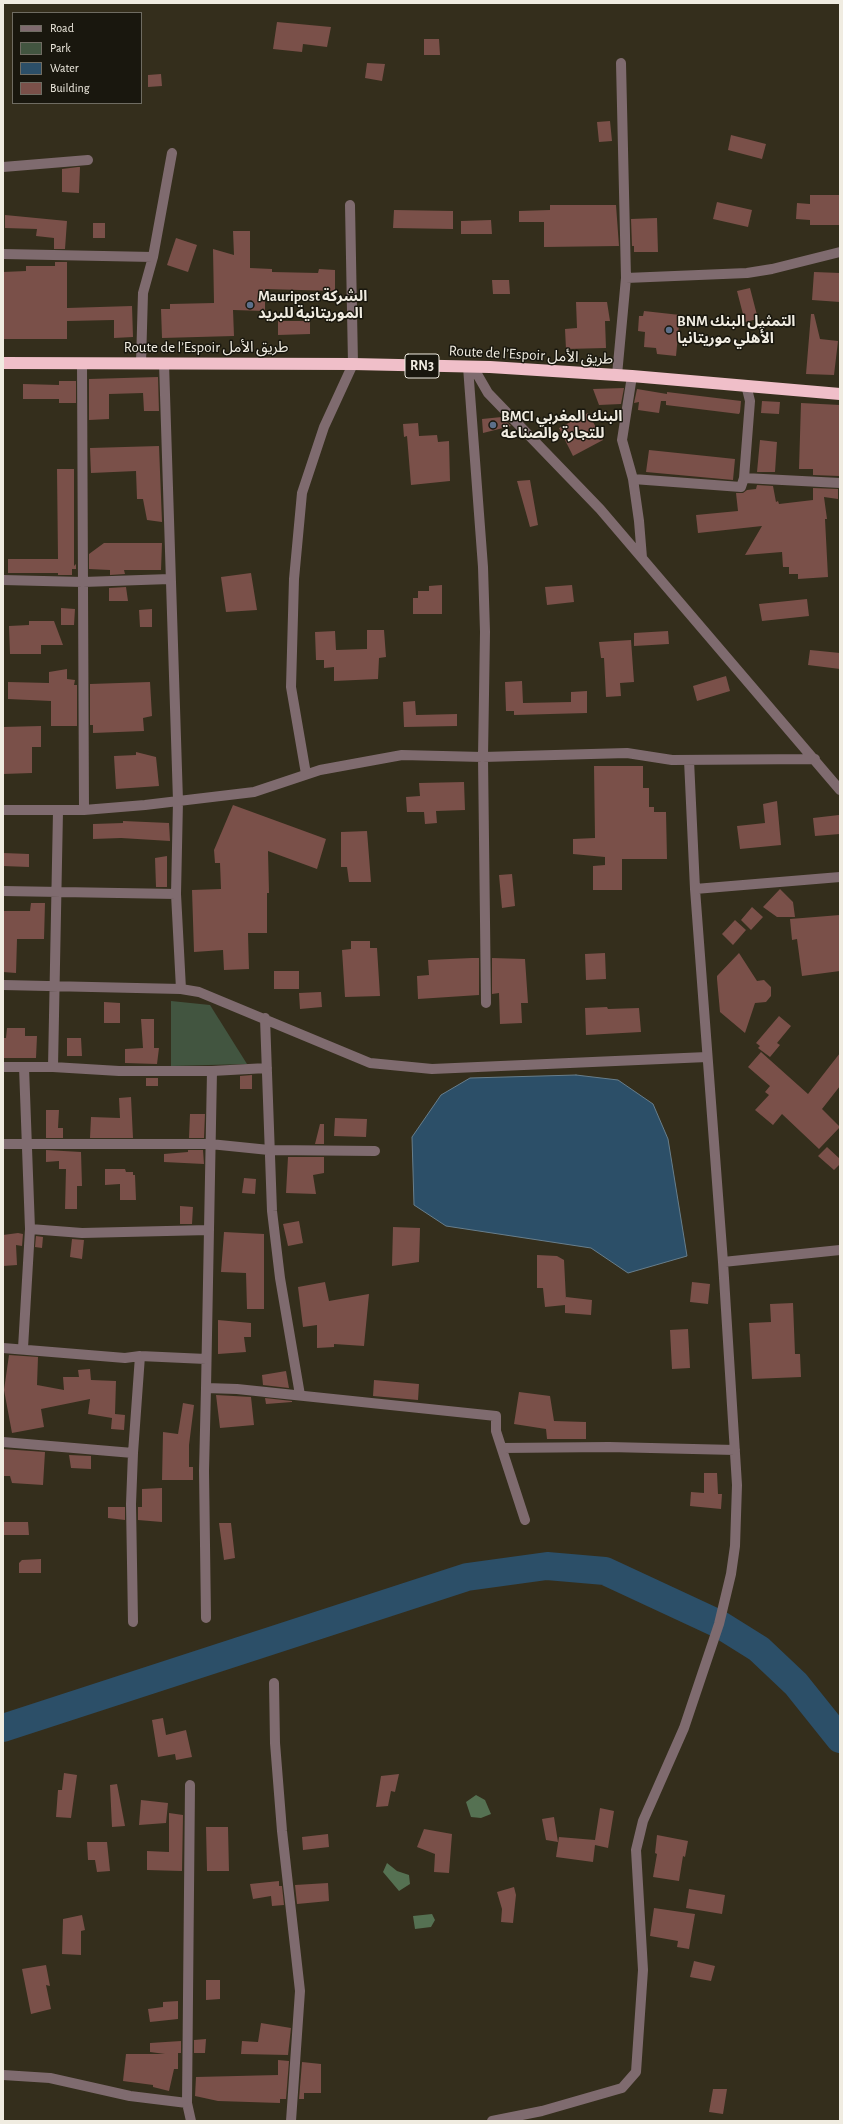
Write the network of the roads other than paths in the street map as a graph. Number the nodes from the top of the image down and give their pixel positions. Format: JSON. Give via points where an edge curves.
{"nodes":[{"id":1,"x":621,"y":63,"type":"dead end"},
{"id":2,"x":172,"y":153,"type":"dead end"},
{"id":3,"x":88,"y":160,"type":"dead end"},
{"id":4,"x":3,"y":167,"type":"edge"},
{"id":5,"x":350,"y":205,"type":"dead end"},
{"id":6,"x":840,"y":252,"type":"edge"},
{"id":7,"x":3,"y":254,"type":"edge"},
{"id":8,"x":153,"y":257,"type":"junction"},
{"id":9,"x":626,"y":278,"type":"junction"},
{"id":10,"x":3,"y":363,"type":"edge"},
{"id":11,"x":82,"y":363,"type":"junction"},
{"id":12,"x":141,"y":363,"type":"junction"},
{"id":13,"x":164,"y":363,"type":"junction"},
{"id":14,"x":353,"y":364,"type":"junction"},
{"id":15,"x":471,"y":367,"type":"junction"},
{"id":16,"x":617,"y":375,"type":"junction"},
{"id":17,"x":632,"y":376,"type":"junction"},
{"id":18,"x":746,"y":385,"type":"junction"},
{"id":19,"x":840,"y":394,"type":"edge"},
{"id":20,"x":744,"y":478,"type":"junction"},
{"id":21,"x":633,"y":479,"type":"junction"},
{"id":22,"x":840,"y":483,"type":"edge"},
{"id":23,"x":642,"y":558,"type":"junction"},
{"id":24,"x":170,"y":579,"type":"junction"},
{"id":25,"x":3,"y":580,"type":"edge"},
{"id":26,"x":83,"y":582,"type":"junction"},
{"id":27,"x":482,"y":757,"type":"junction"},
{"id":28,"x":815,"y":759,"type":"junction"},
{"id":29,"x":689,"y":760,"type":"junction"},
{"id":30,"x":306,"y":774,"type":"junction"},
{"id":31,"x":840,"y":790,"type":"edge"},
{"id":32,"x":178,"y":801,"type":"junction"},
{"id":33,"x":3,"y":810,"type":"edge"},
{"id":34,"x":84,"y":810,"type":"junction"},
{"id":35,"x":58,"y":811,"type":"junction"},
{"id":36,"x":840,"y":877,"type":"edge"},
{"id":37,"x":695,"y":889,"type":"junction"},
{"id":38,"x":3,"y":891,"type":"edge"},
{"id":39,"x":56,"y":892,"type":"junction"},
{"id":40,"x":176,"y":894,"type":"junction"},
{"id":41,"x":3,"y":985,"type":"edge"},
{"id":42,"x":55,"y":985,"type":"junction"},
{"id":43,"x":181,"y":989,"type":"junction"},
{"id":44,"x":486,"y":1003,"type":"dead end"},
{"id":45,"x":265,"y":1018,"type":"junction"},
{"id":46,"x":707,"y":1057,"type":"junction"},
{"id":47,"x":3,"y":1067,"type":"edge"},
{"id":48,"x":24,"y":1067,"type":"junction"},
{"id":49,"x":53,"y":1067,"type":"junction"},
{"id":50,"x":267,"y":1068,"type":"junction"},
{"id":51,"x":212,"y":1071,"type":"junction"},
{"id":52,"x":3,"y":1144,"type":"edge"},
{"id":53,"x":210,"y":1144,"type":"junction"},
{"id":54,"x":27,"y":1145,"type":"junction"},
{"id":55,"x":269,"y":1150,"type":"junction"},
{"id":56,"x":375,"y":1151,"type":"dead end"},
{"id":57,"x":30,"y":1229,"type":"junction"},
{"id":58,"x":209,"y":1230,"type":"junction"},
{"id":59,"x":840,"y":1250,"type":"edge"},
{"id":60,"x":723,"y":1262,"type":"junction"},
{"id":61,"x":3,"y":1348,"type":"edge"},
{"id":62,"x":23,"y":1348,"type":"junction"},
{"id":63,"x":140,"y":1356,"type":"junction"},
{"id":64,"x":206,"y":1359,"type":"junction"},
{"id":65,"x":206,"y":1388,"type":"junction"},
{"id":66,"x":300,"y":1395,"type":"junction"},
{"id":67,"x":3,"y":1442,"type":"edge"},
{"id":68,"x":502,"y":1448,"type":"junction"},
{"id":69,"x":735,"y":1450,"type":"junction"},
{"id":70,"x":133,"y":1453,"type":"junction"},
{"id":71,"x":525,"y":1520,"type":"dead end"},
{"id":72,"x":206,"y":1618,"type":"dead end"},
{"id":73,"x":133,"y":1622,"type":"dead end"},
{"id":74,"x":274,"y":1683,"type":"dead end"},
{"id":75,"x":190,"y":1785,"type":"dead end"},
{"id":76,"x":3,"y":2075,"type":"edge"},
{"id":77,"x":187,"y":2103,"type":"junction"},
{"id":78,"x":191,"y":2121,"type":"edge"},
{"id":79,"x":291,"y":2121,"type":"edge"},
{"id":80,"x":492,"y":2121,"type":"edge"}],
"edges":[{"from":1,"to":9,"type":"street"},
{"from":2,"to":8,"type":"street"},
{"from":3,"to":4,"type":"street"},
{"from":5,"to":14,"type":"street"},
{"from":6,"to":9,"type":"street","via":[[747,273]]},
{"from":7,"to":8,"type":"street"},
{"from":8,"to":12,"type":"street","via":[[143,293]]},
{"from":9,"to":16,"type":"street"},
{"from":10,"to":11,"type":"highway","name":"Route de l’Espoir طريق الأمل","number":"RN3"},
{"from":11,"to":12,"type":"highway","name":"Route de l’Espoir طريق الأمل","number":"RN3"},
{"from":11,"to":26,"type":"street"},
{"from":12,"to":13,"type":"highway","name":"Route de l’Espoir طريق الأمل","number":"RN3"},
{"from":13,"to":14,"type":"highway","name":"Route de l’Espoir طريق الأمل","number":"RN3"},
{"from":13,"to":24,"type":"street"},
{"from":14,"to":15,"type":"highway","name":"Route de l’Espoir طريق الأمل","number":"RN3"},
{"from":14,"to":30,"type":"street","via":[[324,427],[302,493],[294,579],[291,687]]},
{"from":15,"to":16,"type":"highway","name":"Route de l’Espoir طريق الأمل","number":"RN3"},
{"from":15,"to":23,"type":"street","via":[[488,393],[600,509]]},
{"from":15,"to":27,"type":"street","via":[[483,568]]},
{"from":16,"to":17,"type":"highway","name":"Route de l’Espoir طريق الأمل","number":"RN3"},
{"from":17,"to":18,"type":"highway","name":"Route de l’Espoir طريق الأمل","number":"RN3"},
{"from":17,"to":21,"type":"street","via":[[622,440]]},
{"from":18,"to":19,"type":"highway","name":"Route de l’Espoir طريق الأمل","number":"RN3"},
{"from":18,"to":20,"type":"street","via":[[750,401]]},
{"from":20,"to":21,"type":"street","via":[[741,487]]},
{"from":20,"to":22,"type":"street"},
{"from":21,"to":23,"type":"street"},
{"from":23,"to":28,"type":"street"},
{"from":24,"to":26,"type":"street"},
{"from":24,"to":32,"type":"street"},
{"from":25,"to":26,"type":"street"},
{"from":26,"to":34,"type":"street"},
{"from":27,"to":29,"type":"street","via":[[627,753]]},
{"from":27,"to":30,"type":"street","via":[[402,755]]},
{"from":27,"to":44,"type":"street"},
{"from":28,"to":29,"type":"street"},
{"from":28,"to":31,"type":"street"},
{"from":29,"to":37,"type":"street"},
{"from":30,"to":32,"type":"street","via":[[254,792]]},
{"from":32,"to":34,"type":"street"},
{"from":32,"to":40,"type":"street"},
{"from":33,"to":35,"type":"street"},
{"from":34,"to":35,"type":"street"},
{"from":35,"to":39,"type":"street"},
{"from":36,"to":37,"type":"street"},
{"from":37,"to":46,"type":"street"},
{"from":38,"to":39,"type":"street"},
{"from":39,"to":40,"type":"street"},
{"from":39,"to":42,"type":"street"},
{"from":40,"to":43,"type":"street"},
{"from":41,"to":42,"type":"street"},
{"from":42,"to":43,"type":"street"},
{"from":42,"to":49,"type":"street"},
{"from":43,"to":45,"type":"street","via":[[199,992]]},
{"from":45,"to":46,"type":"street","via":[[377,1064],[432,1068]]},
{"from":45,"to":50,"type":"street"},
{"from":46,"to":60,"type":"street"},
{"from":47,"to":48,"type":"street"},
{"from":48,"to":49,"type":"street"},
{"from":48,"to":54,"type":"street"},
{"from":49,"to":51,"type":"street","via":[[119,1071]]},
{"from":50,"to":51,"type":"street"},
{"from":50,"to":55,"type":"street"},
{"from":51,"to":53,"type":"street"},
{"from":52,"to":54,"type":"street"},
{"from":53,"to":54,"type":"street"},
{"from":53,"to":55,"type":"street"},
{"from":53,"to":58,"type":"street"},
{"from":54,"to":57,"type":"street"},
{"from":55,"to":56,"type":"street"},
{"from":55,"to":66,"type":"street","via":[[272,1211],[280,1278]]},
{"from":57,"to":58,"type":"street","via":[[82,1233]]},
{"from":57,"to":62,"type":"street"},
{"from":58,"to":64,"type":"street"},
{"from":59,"to":60,"type":"street"},
{"from":60,"to":69,"type":"street"},
{"from":61,"to":62,"type":"street"},
{"from":62,"to":63,"type":"street","via":[[125,1358]]},
{"from":63,"to":64,"type":"street"},
{"from":63,"to":70,"type":"street"},
{"from":64,"to":65,"type":"street"},
{"from":65,"to":66,"type":"street"},
{"from":65,"to":72,"type":"street"},
{"from":66,"to":68,"type":"street","via":[[496,1416],[496,1431]]},
{"from":67,"to":70,"type":"street"},
{"from":68,"to":69,"type":"street"},
{"from":68,"to":71,"type":"street"},
{"from":69,"to":80,"type":"street","via":[[737,1507],[730,1581],[719,1624],[684,1728],[643,1821],[636,1850],[643,1970],[636,2072],[622,2088],[542,2111]]},
{"from":70,"to":73,"type":"street"},
{"from":74,"to":79,"type":"street","via":[[275,1743],[282,1831],[300,1991]]},
{"from":75,"to":77,"type":"street"},
{"from":76,"to":77,"type":"street","via":[[50,2078],[130,2096]]},
{"from":77,"to":78,"type":"street"}]}
